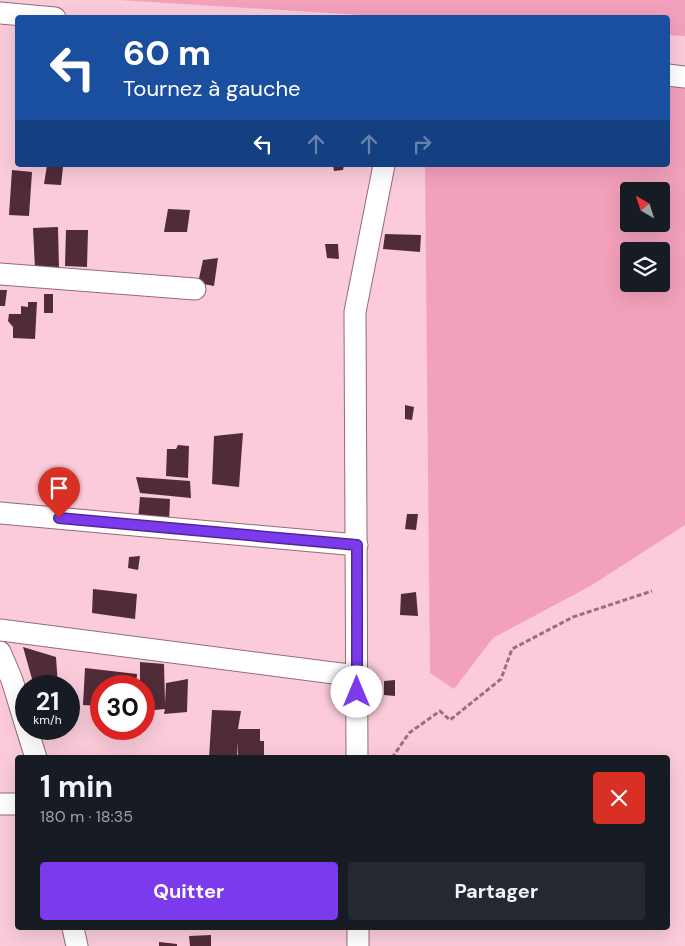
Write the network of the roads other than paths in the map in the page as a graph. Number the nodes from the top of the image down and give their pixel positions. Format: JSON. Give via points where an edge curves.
{"nodes":[{"id":1,"x":55,"y":0,"type":"edge"},
{"id":2,"x":0,"y":13,"type":"edge"},
{"id":3,"x":22,"y":15,"type":"edge"},
{"id":4,"x":56,"y":15,"type":"edge"},
{"id":5,"x":670,"y":75,"type":"edge"},
{"id":6,"x":685,"y":77,"type":"edge"},
{"id":7,"x":384,"y":167,"type":"edge"},
{"id":8,"x":0,"y":274,"type":"edge"},
{"id":9,"x":195,"y":290,"type":"dead end"},
{"id":10,"x":0,"y":513,"type":"edge"},
{"id":11,"x":357,"y":545,"type":"junction"},
{"id":12,"x":0,"y":630,"type":"edge"},
{"id":13,"x":0,"y":652,"type":"edge"},
{"id":14,"x":357,"y":676,"type":"junction"},
{"id":15,"x":6,"y":680,"type":"edge"},
{"id":16,"x":15,"y":700,"type":"edge"},
{"id":17,"x":31,"y":740,"type":"edge"},
{"id":18,"x":35,"y":755,"type":"edge"},
{"id":19,"x":358,"y":755,"type":"edge"},
{"id":20,"x":0,"y":804,"type":"edge"},
{"id":21,"x":15,"y":804,"type":"edge"},
{"id":22,"x":73,"y":930,"type":"edge"},
{"id":23,"x":358,"y":930,"type":"edge"},
{"id":24,"x":77,"y":946,"type":"edge"},
{"id":25,"x":358,"y":946,"type":"edge"}],
"edges":[{"from":1,"to":4,"type":"street"},
{"from":2,"to":3,"type":"street"},
{"from":5,"to":6,"type":"street"},
{"from":7,"to":11,"type":"street","via":[[355,312]]},
{"from":8,"to":9,"type":"street"},
{"from":10,"to":11,"type":"street"},
{"from":11,"to":14,"type":"street"},
{"from":12,"to":14,"type":"street"},
{"from":13,"to":15,"type":"street"},
{"from":14,"to":19,"type":"street"},
{"from":15,"to":16,"type":"street"},
{"from":17,"to":18,"type":"street"},
{"from":20,"to":21,"type":"street"},
{"from":22,"to":24,"type":"street"},
{"from":23,"to":25,"type":"street"}]}
